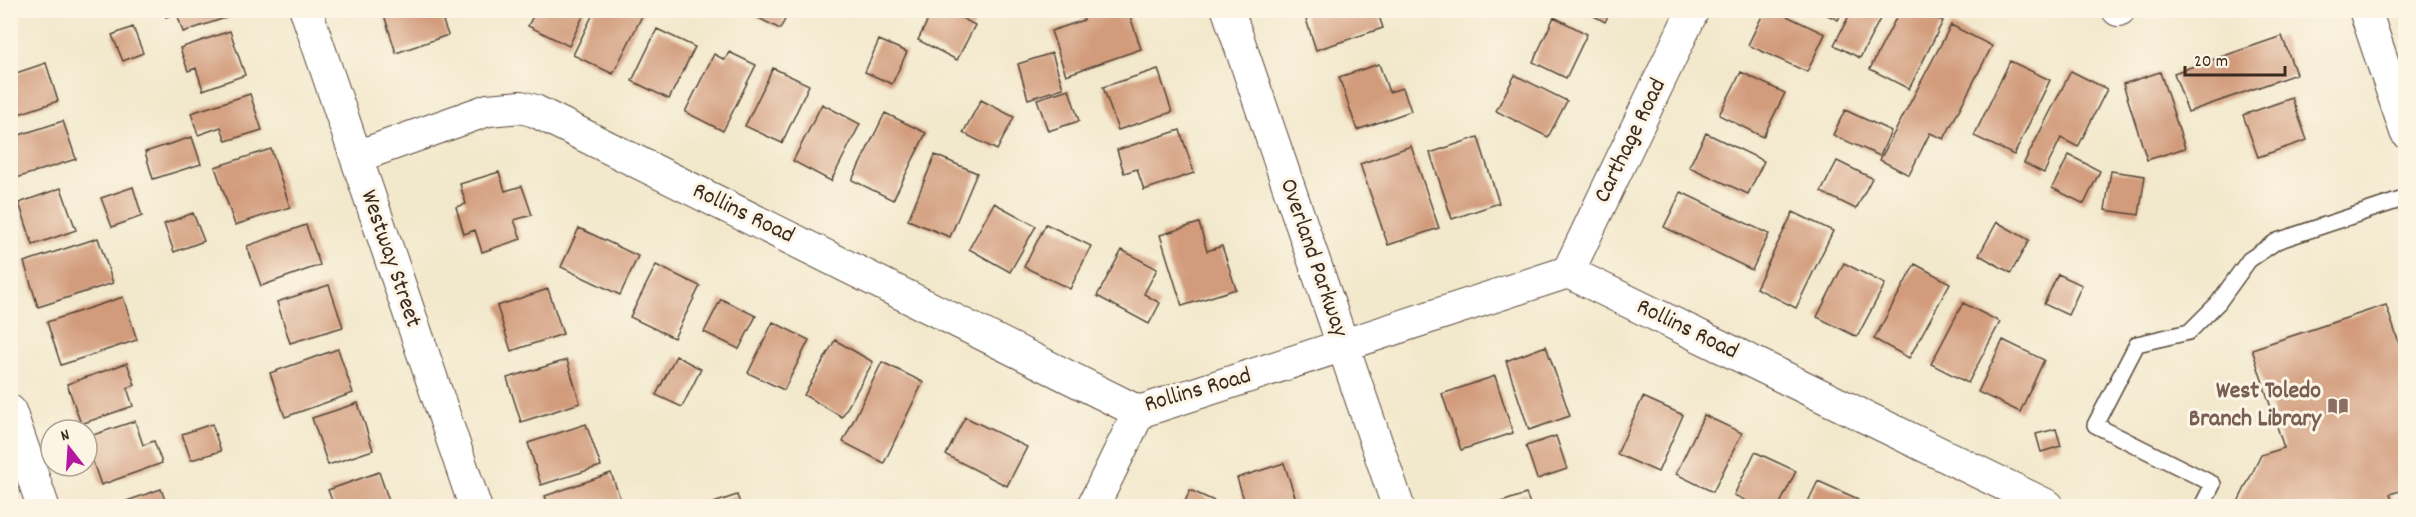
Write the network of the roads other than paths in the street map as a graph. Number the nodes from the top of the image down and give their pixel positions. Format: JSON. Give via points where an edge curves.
{"nodes":[{"id":1,"x":306,"y":10,"type":"edge"},
{"id":2,"x":1228,"y":10,"type":"edge"},
{"id":3,"x":1693,"y":10,"type":"edge"},
{"id":4,"x":2365,"y":10,"type":"edge"},
{"id":5,"x":2406,"y":132,"type":"edge"},
{"id":6,"x":356,"y":157,"type":"junction"},
{"id":7,"x":2406,"y":198,"type":"edge"},
{"id":8,"x":1568,"y":272,"type":"junction"},
{"id":9,"x":1343,"y":345,"type":"junction"},
{"id":10,"x":10,"y":411,"type":"edge"},
{"id":11,"x":1139,"y":412,"type":"junction"},
{"id":12,"x":43,"y":507,"type":"edge"},
{"id":13,"x":475,"y":507,"type":"edge"},
{"id":14,"x":1093,"y":507,"type":"edge"},
{"id":15,"x":1398,"y":507,"type":"edge"},
{"id":16,"x":2048,"y":507,"type":"edge"},
{"id":17,"x":2202,"y":507,"type":"edge"}],
"edges":[{"from":1,"to":6,"type":"street","name":"Westway Street"},
{"from":2,"to":9,"type":"street","name":"Overland Parkway"},
{"from":3,"to":8,"type":"street","name":"Carthage Road"},
{"from":4,"to":5,"type":"street"},
{"from":6,"to":11,"type":"street","name":"Rollins Road","via":[[488,110],[521,107],[535,111]]},
{"from":6,"to":13,"type":"street","name":"Westway Street"},
{"from":7,"to":17,"type":"lane","via":[[2277,241],[2249,260],[2218,303],[2189,332],[2137,344],[2095,425],[2213,484]]},
{"from":8,"to":9,"type":"street","name":"Rollins Road"},
{"from":8,"to":16,"type":"street","name":"Rollins Road"},
{"from":9,"to":11,"type":"street","name":"Rollins Road"},
{"from":9,"to":15,"type":"street","name":"Overland Parkway"},
{"from":10,"to":12,"type":"street"},
{"from":11,"to":14,"type":"street"}]}
